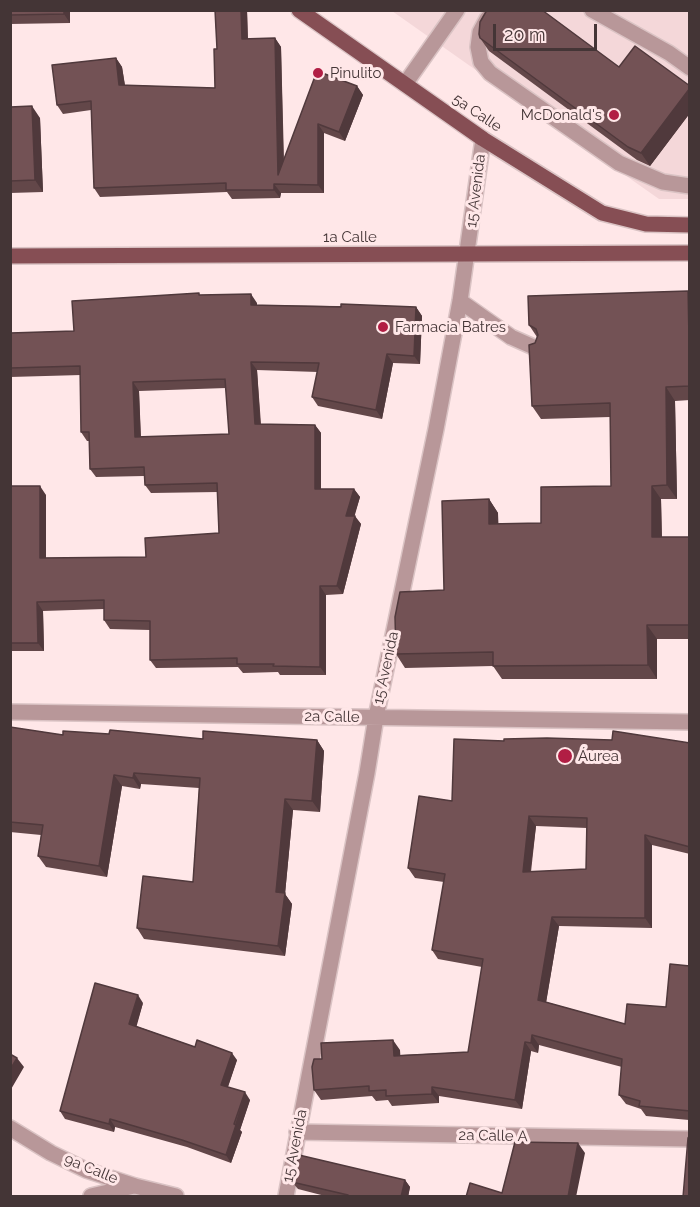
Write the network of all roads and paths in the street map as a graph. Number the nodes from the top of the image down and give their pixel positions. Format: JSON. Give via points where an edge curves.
{"nodes":[{"id":1,"x":299,"y":10,"type":"edge"},
{"id":2,"x":457,"y":10,"type":"edge"},
{"id":3,"x":495,"y":10,"type":"edge"},
{"id":4,"x":592,"y":10,"type":"edge"},
{"id":5,"x":690,"y":68,"type":"edge"},
{"id":6,"x":405,"y":84,"type":"junction"},
{"id":7,"x":483,"y":140,"type":"junction"},
{"id":8,"x":690,"y":186,"type":"edge"},
{"id":9,"x":690,"y":225,"type":"edge"},
{"id":10,"x":690,"y":253,"type":"edge"},
{"id":11,"x":468,"y":254,"type":"junction"},
{"id":12,"x":10,"y":256,"type":"edge"},
{"id":13,"x":460,"y":301,"type":"junction"},
{"id":14,"x":538,"y":349,"type":"edge"},
{"id":15,"x":10,"y":712,"type":"edge"},
{"id":16,"x":376,"y":717,"type":"junction"},
{"id":17,"x":690,"y":722,"type":"edge"},
{"id":18,"x":10,"y":1128,"type":"edge"},
{"id":19,"x":297,"y":1132,"type":"junction"},
{"id":20,"x":690,"y":1139,"type":"edge"},
{"id":21,"x":135,"y":1186,"type":"junction"},
{"id":22,"x":91,"y":1197,"type":"edge"},
{"id":23,"x":176,"y":1197,"type":"edge"},
{"id":24,"x":286,"y":1197,"type":"edge"}],
"edges":[{"from":1,"to":6,"type":"main road","name":"5a Calle"},
{"from":2,"to":6,"type":"street"},
{"from":3,"to":8,"type":"street","via":[[480,32],[478,47],[481,62],[490,72],[619,163],[663,182]]},
{"from":4,"to":5,"type":"street"},
{"from":6,"to":7,"type":"main road","name":"5a Calle"},
{"from":7,"to":9,"type":"main road","name":"5a Calle","via":[[602,213],[646,224]]},
{"from":7,"to":11,"type":"street","name":"15 Avenida"},
{"from":10,"to":11,"type":"main road","name":"1a Calle"},
{"from":11,"to":12,"type":"main road","name":"1a Calle"},
{"from":11,"to":13,"type":"street","name":"15 Avenida"},
{"from":13,"to":14,"type":"street","via":[[511,337]]},
{"from":13,"to":16,"type":"street","name":"15 Avenida"},
{"from":15,"to":16,"type":"street","name":"2a Calle"},
{"from":16,"to":17,"type":"street","name":"2a Calle"},
{"from":16,"to":19,"type":"street","name":"15 Avenida"},
{"from":18,"to":21,"type":"street","name":"9a Calle","via":[[86,1170]]},
{"from":19,"to":20,"type":"street","name":"2a Calle A"},
{"from":19,"to":24,"type":"street","name":"15 Avenida"},
{"from":21,"to":22,"type":"street"},
{"from":21,"to":23,"type":"street","name":"9a Calle"}]}
